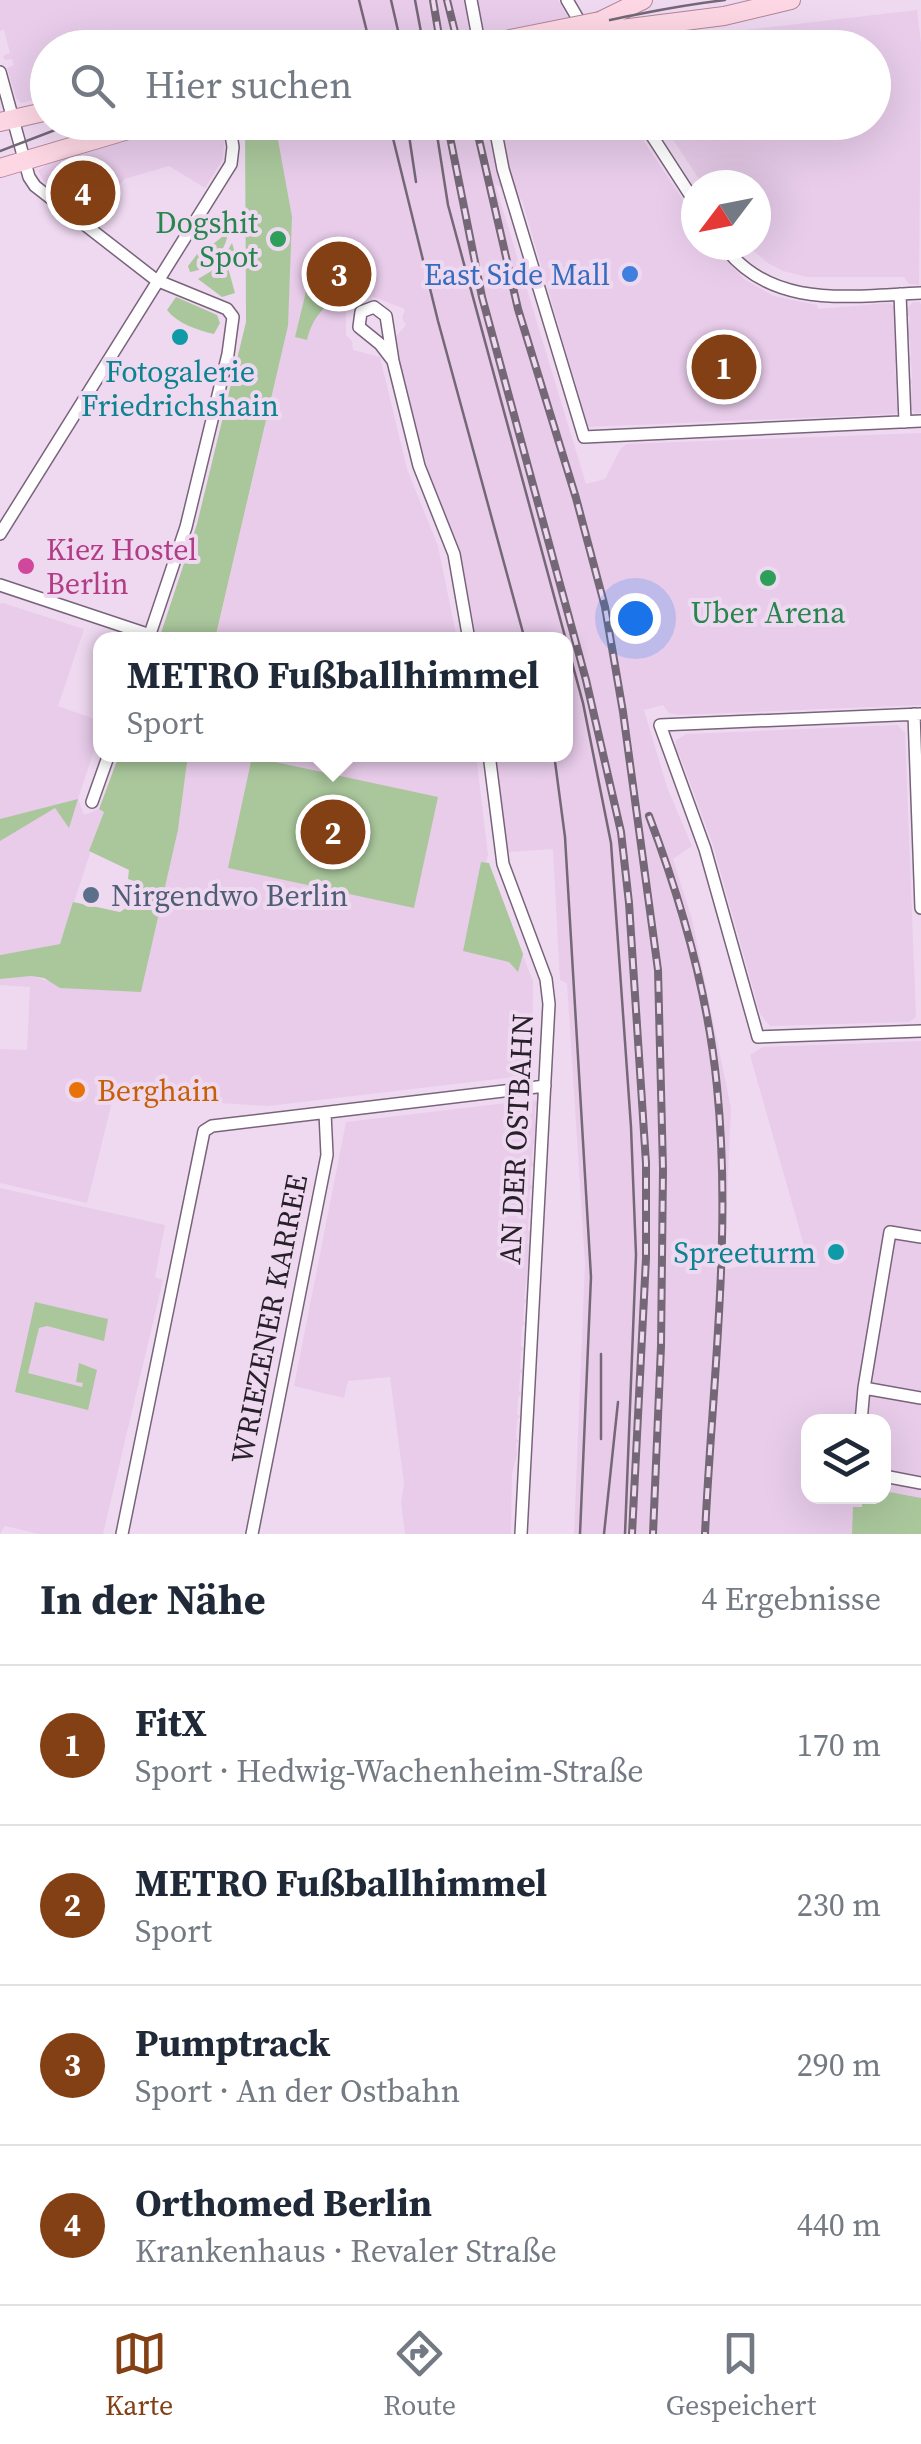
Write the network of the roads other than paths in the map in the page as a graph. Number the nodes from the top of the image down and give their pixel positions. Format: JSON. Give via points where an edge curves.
{"nodes":[{"id":1,"x":471,"y":0,"type":"edge"},
{"id":2,"x":567,"y":0,"type":"edge"},
{"id":3,"x":643,"y":0,"type":"edge"},
{"id":4,"x":791,"y":0,"type":"edge"},
{"id":5,"x":603,"y":26,"type":"junction"},
{"id":6,"x":477,"y":30,"type":"edge"},
{"id":7,"x":578,"y":30,"type":"edge"},
{"id":8,"x":585,"y":30,"type":"edge"},
{"id":9,"x":589,"y":30,"type":"edge"},
{"id":10,"x":0,"y":72,"type":"edge"},
{"id":11,"x":6,"y":121,"type":"edge"},
{"id":12,"x":94,"y":140,"type":"edge"},
{"id":13,"x":232,"y":140,"type":"edge"},
{"id":14,"x":497,"y":140,"type":"edge"},
{"id":15,"x":655,"y":140,"type":"edge"},
{"id":16,"x":25,"y":160,"type":"junction"},
{"id":17,"x":0,"y":168,"type":"edge"},
{"id":18,"x":681,"y":181,"type":"edge"},
{"id":19,"x":736,"y":260,"type":"edge"},
{"id":20,"x":156,"y":280,"type":"junction"},
{"id":21,"x":921,"y":293,"type":"edge"},
{"id":22,"x":900,"y":294,"type":"junction"},
{"id":23,"x":393,"y":361,"type":"dead end"},
{"id":24,"x":905,"y":422,"type":"junction"},
{"id":25,"x":921,"y":422,"type":"edge"},
{"id":26,"x":0,"y":534,"type":"edge"},
{"id":27,"x":0,"y":585,"type":"edge"},
{"id":28,"x":135,"y":632,"type":"edge"},
{"id":29,"x":151,"y":632,"type":"edge"},
{"id":30,"x":469,"y":632,"type":"edge"},
{"id":31,"x":918,"y":714,"type":"edge"},
{"id":32,"x":106,"y":762,"type":"edge"},
{"id":33,"x":490,"y":762,"type":"edge"},
{"id":34,"x":92,"y":802,"type":"dead end"},
{"id":35,"x":919,"y":826,"type":"edge"},
{"id":36,"x":921,"y":908,"type":"edge"},
{"id":37,"x":921,"y":1031,"type":"edge"},
{"id":38,"x":545,"y":1086,"type":"junction"},
{"id":39,"x":325,"y":1113,"type":"junction"},
{"id":40,"x":921,"y":1238,"type":"edge"},
{"id":41,"x":864,"y":1388,"type":"junction"},
{"id":42,"x":921,"y":1398,"type":"edge"},
{"id":43,"x":862,"y":1414,"type":"edge"},
{"id":44,"x":891,"y":1477,"type":"edge"},
{"id":45,"x":921,"y":1483,"type":"edge"},
{"id":46,"x":122,"y":1534,"type":"edge"},
{"id":47,"x":252,"y":1534,"type":"edge"},
{"id":48,"x":521,"y":1534,"type":"edge"}],
"edges":[{"from":1,"to":6,"type":"street"},
{"from":2,"to":8,"type":"street"},
{"from":3,"to":5,"type":"main road"},
{"from":4,"to":5,"type":"main road","via":[[724,16]]},
{"from":5,"to":7,"type":"main road","bridge":true},
{"from":5,"to":9,"type":"main road"},
{"from":10,"to":11,"type":"street"},
{"from":11,"to":16,"type":"street"},
{"from":12,"to":16,"type":"main road"},
{"from":13,"to":20,"type":"street","via":[[231,164]]},
{"from":14,"to":24,"type":"street","via":[[584,437]]},
{"from":15,"to":18,"type":"street"},
{"from":16,"to":17,"type":"main road"},
{"from":16,"to":20,"type":"street","via":[[35,186]]},
{"from":19,"to":22,"type":"street","via":[[793,293]]},
{"from":20,"to":26,"type":"street"},
{"from":20,"to":29,"type":"street","via":[[233,317],[186,527]]},
{"from":21,"to":22,"type":"street"},
{"from":22,"to":24,"type":"street"},
{"from":23,"to":30,"type":"street","via":[[413,446],[454,554]]},
{"from":24,"to":25,"type":"street"},
{"from":27,"to":28,"type":"street"},
{"from":31,"to":35,"type":"street"},
{"from":31,"to":37,"type":"street","via":[[660,725],[706,849],[758,1036]]},
{"from":32,"to":34,"type":"street"},
{"from":33,"to":38,"type":"street","name":"AN DER OSTBAHN","via":[[503,864],[548,992]]},
{"from":35,"to":36,"type":"street"},
{"from":38,"to":39,"type":"street"},
{"from":38,"to":48,"type":"street","name":"AN DER OSTBAHN"},
{"from":39,"to":46,"type":"street","via":[[212,1126],[202,1134]]},
{"from":39,"to":47,"type":"street","name":"WRIEZENER KARREE","via":[[325,1167]]},
{"from":40,"to":41,"type":"street","via":[[890,1232]]},
{"from":41,"to":42,"type":"street"},
{"from":41,"to":43,"type":"street"},
{"from":44,"to":45,"type":"street"}]}
